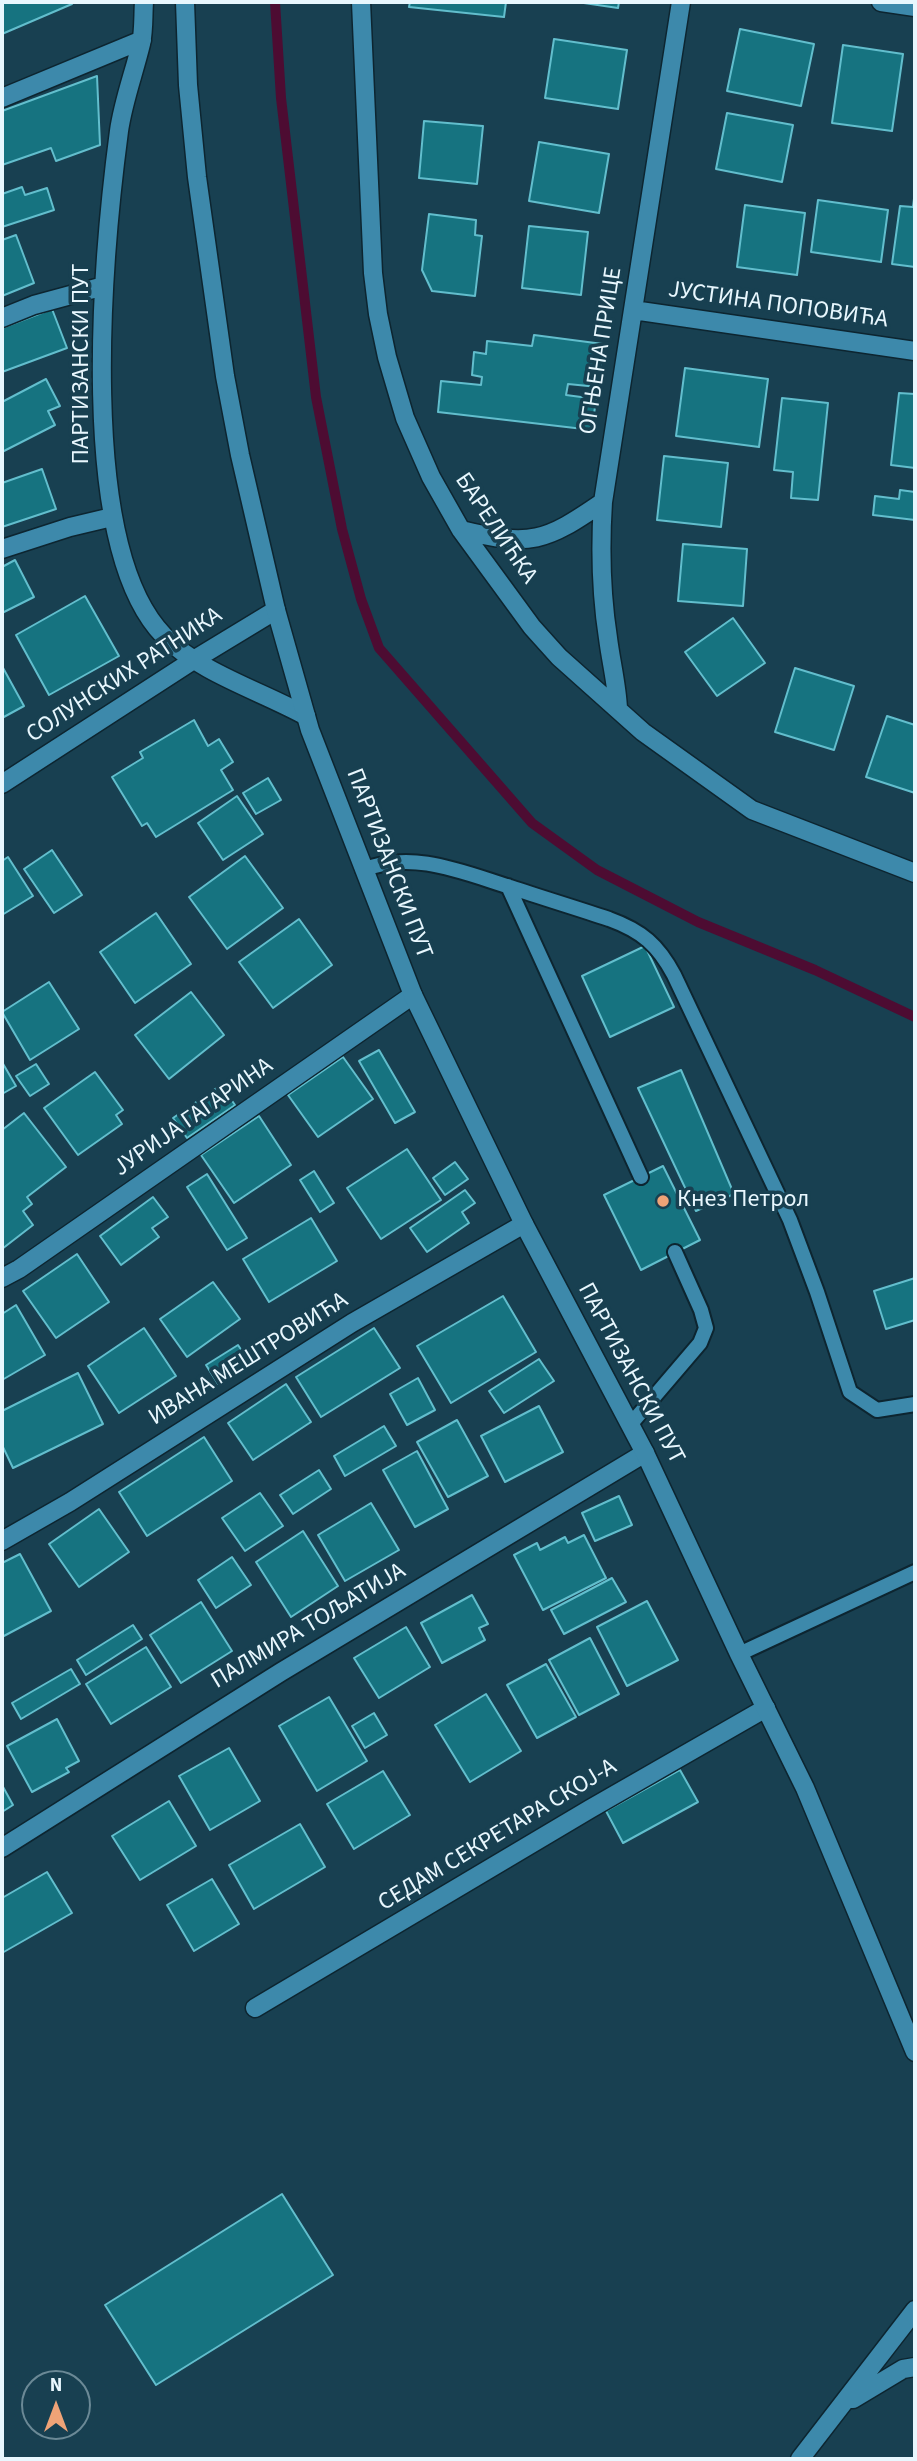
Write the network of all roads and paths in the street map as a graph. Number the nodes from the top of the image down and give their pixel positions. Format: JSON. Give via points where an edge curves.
{"nodes":[{"id":1,"x":144,"y":2,"type":"edge"},
{"id":2,"x":185,"y":2,"type":"edge"},
{"id":3,"x":361,"y":2,"type":"edge"},
{"id":4,"x":681,"y":2,"type":"edge"},
{"id":5,"x":881,"y":2,"type":"edge"},
{"id":6,"x":915,"y":7,"type":"edge"},
{"id":7,"x":142,"y":40,"type":"junction"},
{"id":8,"x":2,"y":98,"type":"edge"},
{"id":9,"x":104,"y":286,"type":"junction"},
{"id":10,"x":633,"y":310,"type":"junction"},
{"id":11,"x":2,"y":318,"type":"edge"},
{"id":12,"x":915,"y":351,"type":"edge"},
{"id":13,"x":603,"y":502,"type":"junction"},
{"id":14,"x":113,"y":517,"type":"junction"},
{"id":15,"x":461,"y":530,"type":"junction"},
{"id":16,"x":2,"y":549,"type":"edge"},
{"id":17,"x":276,"y":610,"type":"junction"},
{"id":18,"x":192,"y":661,"type":"junction"},
{"id":19,"x":618,"y":709,"type":"junction"},
{"id":20,"x":306,"y":716,"type":"junction"},
{"id":21,"x":2,"y":784,"type":"edge"},
{"id":22,"x":363,"y":870,"type":"junction"},
{"id":23,"x":915,"y":873,"type":"edge"},
{"id":24,"x":508,"y":886,"type":"junction"},
{"id":25,"x":413,"y":995,"type":"junction"},
{"id":26,"x":641,"y":1177,"type":"dead end"},
{"id":27,"x":524,"y":1224,"type":"junction"},
{"id":28,"x":675,"y":1252,"type":"dead end"},
{"id":29,"x":2,"y":1278,"type":"edge"},
{"id":30,"x":915,"y":1404,"type":"edge"},
{"id":31,"x":630,"y":1425,"type":"junction"},
{"id":32,"x":645,"y":1453,"type":"junction"},
{"id":33,"x":2,"y":1541,"type":"edge"},
{"id":34,"x":915,"y":1572,"type":"edge"},
{"id":35,"x":739,"y":1654,"type":"junction"},
{"id":36,"x":766,"y":1707,"type":"junction"},
{"id":37,"x":2,"y":1848,"type":"edge"},
{"id":38,"x":255,"y":2008,"type":"dead end"},
{"id":39,"x":915,"y":2052,"type":"edge"},
{"id":40,"x":915,"y":2310,"type":"edge"},
{"id":41,"x":915,"y":2367,"type":"edge"},
{"id":42,"x":844,"y":2405,"type":"junction"},
{"id":43,"x":800,"y":2459,"type":"edge"}],
"edges":[{"from":1,"to":7,"type":"street","name":"ПАРТИЗАНСКИ ПУТ"},
{"from":2,"to":17,"type":"street","name":"ПАРТИЗАНСКИ ПУТ","via":[[193,136],[216,317],[240,455]]},
{"from":3,"to":15,"type":"street","name":"БАРЕЛИЋКА","via":[[378,314],[405,418],[430,477]]},
{"from":4,"to":10,"type":"street","name":"ОГЊЕНА ПРИЦЕ"},
{"from":5,"to":6,"type":"street"},
{"from":7,"to":8,"type":"street"},
{"from":7,"to":9,"type":"street","name":"ПАРТИЗАНСКИ ПУТ","via":[[120,129]]},
{"from":9,"to":11,"type":"street"},
{"from":9,"to":14,"type":"street","name":"ПАРТИЗАНСКИ ПУТ","via":[[105,454]]},
{"from":10,"to":12,"type":"street","name":"ЈУСТИНА ПОПОВИЋА"},
{"from":10,"to":13,"type":"street","name":"ОГЊЕНА ПРИЦЕ"},
{"from":13,"to":15,"type":"street","via":[[554,533],[523,540]]},
{"from":13,"to":19,"type":"street","name":"ОГЊЕНА ПРИЦЕ","via":[[602,588]]},
{"from":14,"to":16,"type":"street"},
{"from":14,"to":18,"type":"street","name":"ПАРТИЗАНСКИ ПУТ","via":[[143,608],[163,636]]},
{"from":15,"to":19,"type":"street","name":"БАРЕЛИЋКА","via":[[532,627]]},
{"from":17,"to":18,"type":"street","name":"СОЛУНСКИХ РАТНИКА"},
{"from":17,"to":20,"type":"street","name":"ПАРТИЗАНСКИ ПУТ"},
{"from":18,"to":20,"type":"street","name":"ПАРТИЗАНСКИ ПУТ"},
{"from":18,"to":21,"type":"street","name":"СОЛУНСКИХ РАТНИКА"},
{"from":19,"to":23,"type":"street","name":"БАРЕЛИЋКА","via":[[752,810]]},
{"from":20,"to":22,"type":"street","name":"ПАРТИЗАНСКИ ПУТ"},
{"from":22,"to":24,"type":"lane","via":[[380,863],[435,864]]},
{"from":22,"to":25,"type":"street","name":"ПАРТИЗАНСКИ ПУТ"},
{"from":24,"to":26,"type":"lane"},
{"from":24,"to":30,"type":"lane","via":[[629,926],[664,955],[790,1220],[850,1392],[877,1410]]},
{"from":25,"to":27,"type":"street","name":"ПАРТИЗАНСКИ ПУТ"},
{"from":25,"to":29,"type":"street","name":"ЈУРИЈА ГАГАРИНА"},
{"from":27,"to":31,"type":"street","name":"ПАРТИЗАНСКИ ПУТ"},
{"from":27,"to":33,"type":"street","name":"ИВАНА МЕШТРОВИЋА","via":[[352,1323]]},
{"from":28,"to":31,"type":"lane","via":[[706,1328],[700,1343]]},
{"from":31,"to":32,"type":"street","name":"ПАРТИЗАНСКИ ПУТ"},
{"from":32,"to":35,"type":"street","name":"ПАРТИЗАНСКИ ПУТ"},
{"from":32,"to":37,"type":"street","name":"ПАЛМИРА ТОЉАТИЈА","via":[[270,1679]]},
{"from":34,"to":35,"type":"lane"},
{"from":35,"to":36,"type":"street","name":"ПАРТИЗАНСКИ ПУТ"},
{"from":36,"to":38,"type":"street","name":"СЕДАМ СЕКРЕТАРА СКОЈ-А"},
{"from":36,"to":39,"type":"street","name":"ПАРТИЗАНСКИ ПУТ","via":[[810,1799]]},
{"from":40,"to":42,"type":"street"},
{"from":41,"to":42,"type":"street"},
{"from":42,"to":43,"type":"street"}]}
